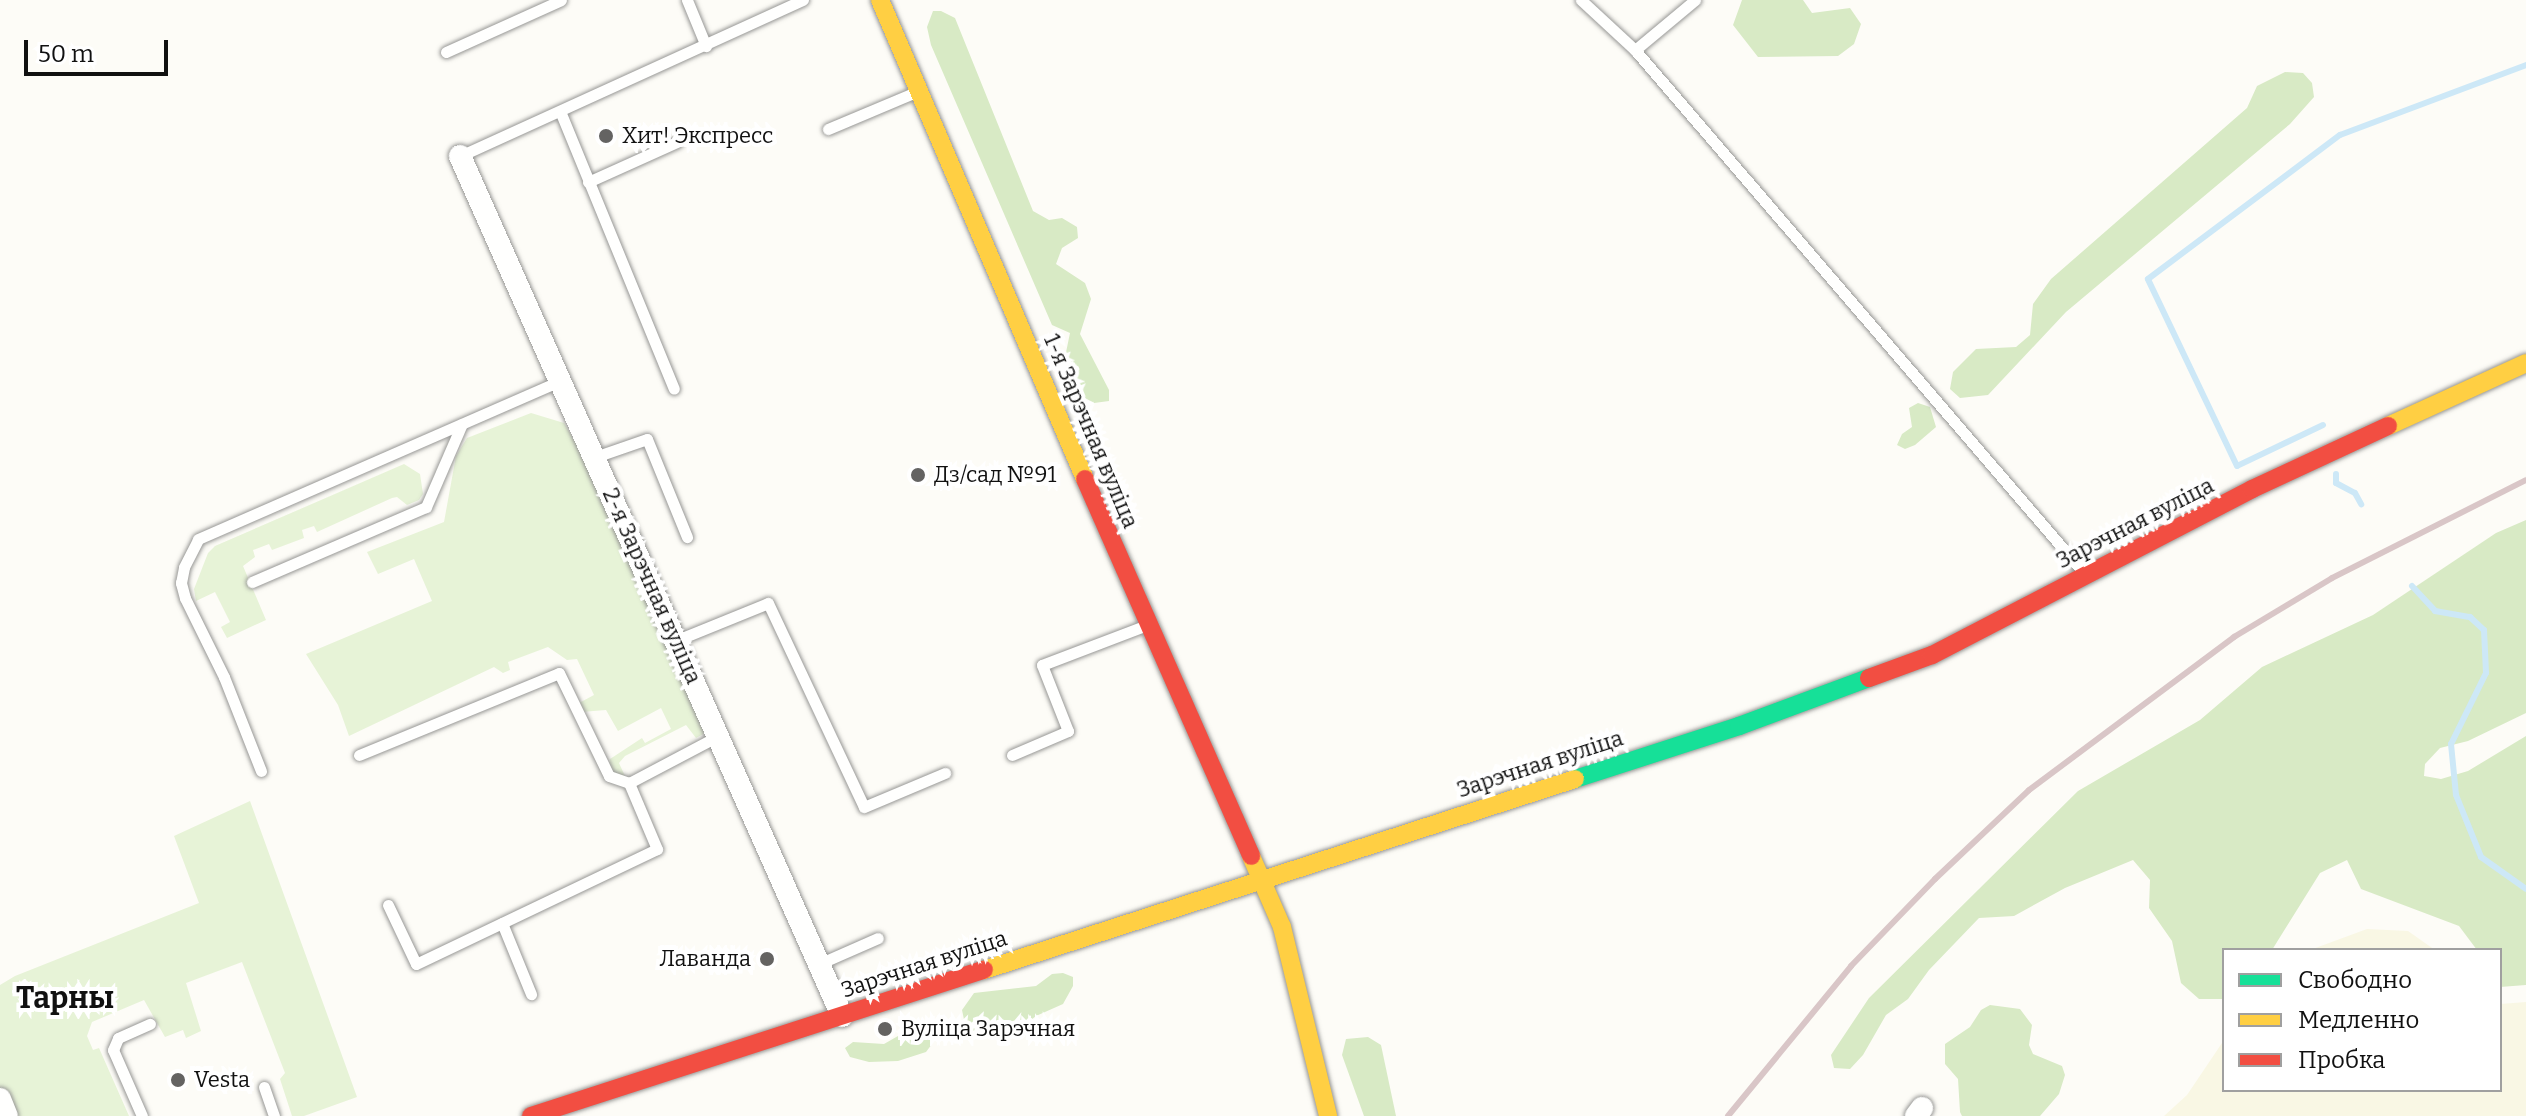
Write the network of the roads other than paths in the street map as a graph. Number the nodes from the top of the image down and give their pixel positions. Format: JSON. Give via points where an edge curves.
{"nodes":[{"id":1,"x":561,"y":0,"type":"edge"},
{"id":2,"x":687,"y":0,"type":"edge"},
{"id":3,"x":803,"y":0,"type":"edge"},
{"id":4,"x":880,"y":0,"type":"edge"},
{"id":5,"x":1581,"y":0,"type":"edge"},
{"id":6,"x":1695,"y":0,"type":"edge"},
{"id":7,"x":706,"y":46,"type":"junction"},
{"id":8,"x":1635,"y":50,"type":"junction"},
{"id":9,"x":446,"y":52,"type":"dead end"},
{"id":10,"x":921,"y":90,"type":"junction"},
{"id":11,"x":560,"y":111,"type":"junction"},
{"id":12,"x":828,"y":129,"type":"dead end"},
{"id":13,"x":677,"y":142,"type":"dead end"},
{"id":14,"x":460,"y":156,"type":"joint"},
{"id":15,"x":588,"y":182,"type":"junction"},
{"id":16,"x":2526,"y":363,"type":"edge"},
{"id":17,"x":558,"y":382,"type":"junction"},
{"id":18,"x":674,"y":389,"type":"dead end"},
{"id":19,"x":462,"y":424,"type":"junction"},
{"id":20,"x":595,"y":457,"type":"junction"},
{"id":21,"x":687,"y":537,"type":"dead end"},
{"id":22,"x":2086,"y":575,"type":"junction"},
{"id":23,"x":252,"y":582,"type":"dead end"},
{"id":24,"x":1148,"y":625,"type":"junction"},
{"id":25,"x":677,"y":640,"type":"junction"},
{"id":26,"x":718,"y":736,"type":"junction"},
{"id":27,"x":359,"y":755,"type":"dead end"},
{"id":28,"x":1012,"y":755,"type":"dead end"},
{"id":29,"x":261,"y":771,"type":"dead end"},
{"id":30,"x":945,"y":773,"type":"dead end"},
{"id":31,"x":629,"y":783,"type":"junction"},
{"id":32,"x":1261,"y":879,"type":"junction"},
{"id":33,"x":388,"y":905,"type":"dead end"},
{"id":34,"x":502,"y":923,"type":"junction"},
{"id":35,"x":878,"y":938,"type":"dead end"},
{"id":36,"x":821,"y":963,"type":"junction"},
{"id":37,"x":531,"y":994,"type":"dead end"},
{"id":38,"x":842,"y":1016,"type":"junction"},
{"id":39,"x":150,"y":1024,"type":"dead end"},
{"id":40,"x":264,"y":1087,"type":"dead end"},
{"id":41,"x":0,"y":1099,"type":"edge"},
{"id":42,"x":7,"y":1116,"type":"edge"},
{"id":43,"x":142,"y":1116,"type":"edge"},
{"id":44,"x":274,"y":1116,"type":"edge"},
{"id":45,"x":531,"y":1116,"type":"edge"},
{"id":46,"x":1328,"y":1116,"type":"edge"}],
"edges":[{"from":1,"to":9,"type":"lane"},
{"from":2,"to":7,"type":"lane"},
{"from":3,"to":7,"type":"lane"},
{"from":4,"to":10,"type":"street","name":"1-я Зарэчная вуліца"},
{"from":5,"to":8,"type":"lane"},
{"from":6,"to":8,"type":"lane"},
{"from":7,"to":11,"type":"lane"},
{"from":8,"to":22,"type":"lane"},
{"from":10,"to":12,"type":"lane"},
{"from":10,"to":24,"type":"street","name":"1-я Зарэчная вуліца"},
{"from":11,"to":14,"type":"lane"},
{"from":11,"to":15,"type":"lane"},
{"from":13,"to":15,"type":"lane"},
{"from":14,"to":17,"type":"street","name":"2-я Зарэчная вуліца"},
{"from":15,"to":18,"type":"lane"},
{"from":16,"to":22,"type":"street","name":"Зарэчная вуліца","via":[[2252,489]]},
{"from":17,"to":19,"type":"lane"},
{"from":17,"to":20,"type":"street","name":"2-я Зарэчная вуліца"},
{"from":19,"to":23,"type":"lane","via":[[426,507]]},
{"from":19,"to":29,"type":"lane","via":[[198,539],[184,567],[185,598]]},
{"from":20,"to":21,"type":"lane","via":[[647,439]]},
{"from":20,"to":25,"type":"street","name":"2-я Зарэчная вуліца"},
{"from":22,"to":32,"type":"street","name":"Зарэчная вуліца","via":[[1932,655],[1739,726]]},
{"from":24,"to":28,"type":"lane","via":[[1042,665],[1068,731]]},
{"from":24,"to":32,"type":"street","name":"1-я Зарэчная вуліца"},
{"from":25,"to":26,"type":"street","name":"2-я Зарэчная вуліца"},
{"from":25,"to":30,"type":"lane","via":[[768,603],[864,807]]},
{"from":26,"to":31,"type":"lane"},
{"from":26,"to":36,"type":"street","name":"2-я Зарэчная вуліца"},
{"from":27,"to":31,"type":"lane","via":[[559,673],[609,776]]},
{"from":31,"to":34,"type":"lane","via":[[657,849]]},
{"from":32,"to":38,"type":"street","name":"Зарэчная вуліца"},
{"from":32,"to":46,"type":"street","name":"1-я Зарэчная вуліца","via":[[1282,927]]},
{"from":33,"to":34,"type":"lane","via":[[416,964]]},
{"from":34,"to":37,"type":"lane"},
{"from":35,"to":36,"type":"lane"},
{"from":36,"to":38,"type":"street","name":"2-я Зарэчная вуліца"},
{"from":38,"to":45,"type":"street","name":"Зарэчная вуліца"},
{"from":39,"to":43,"type":"lane","via":[[118,1038],[113,1050]]},
{"from":40,"to":44,"type":"lane"},
{"from":41,"to":42,"type":"street"}]}
